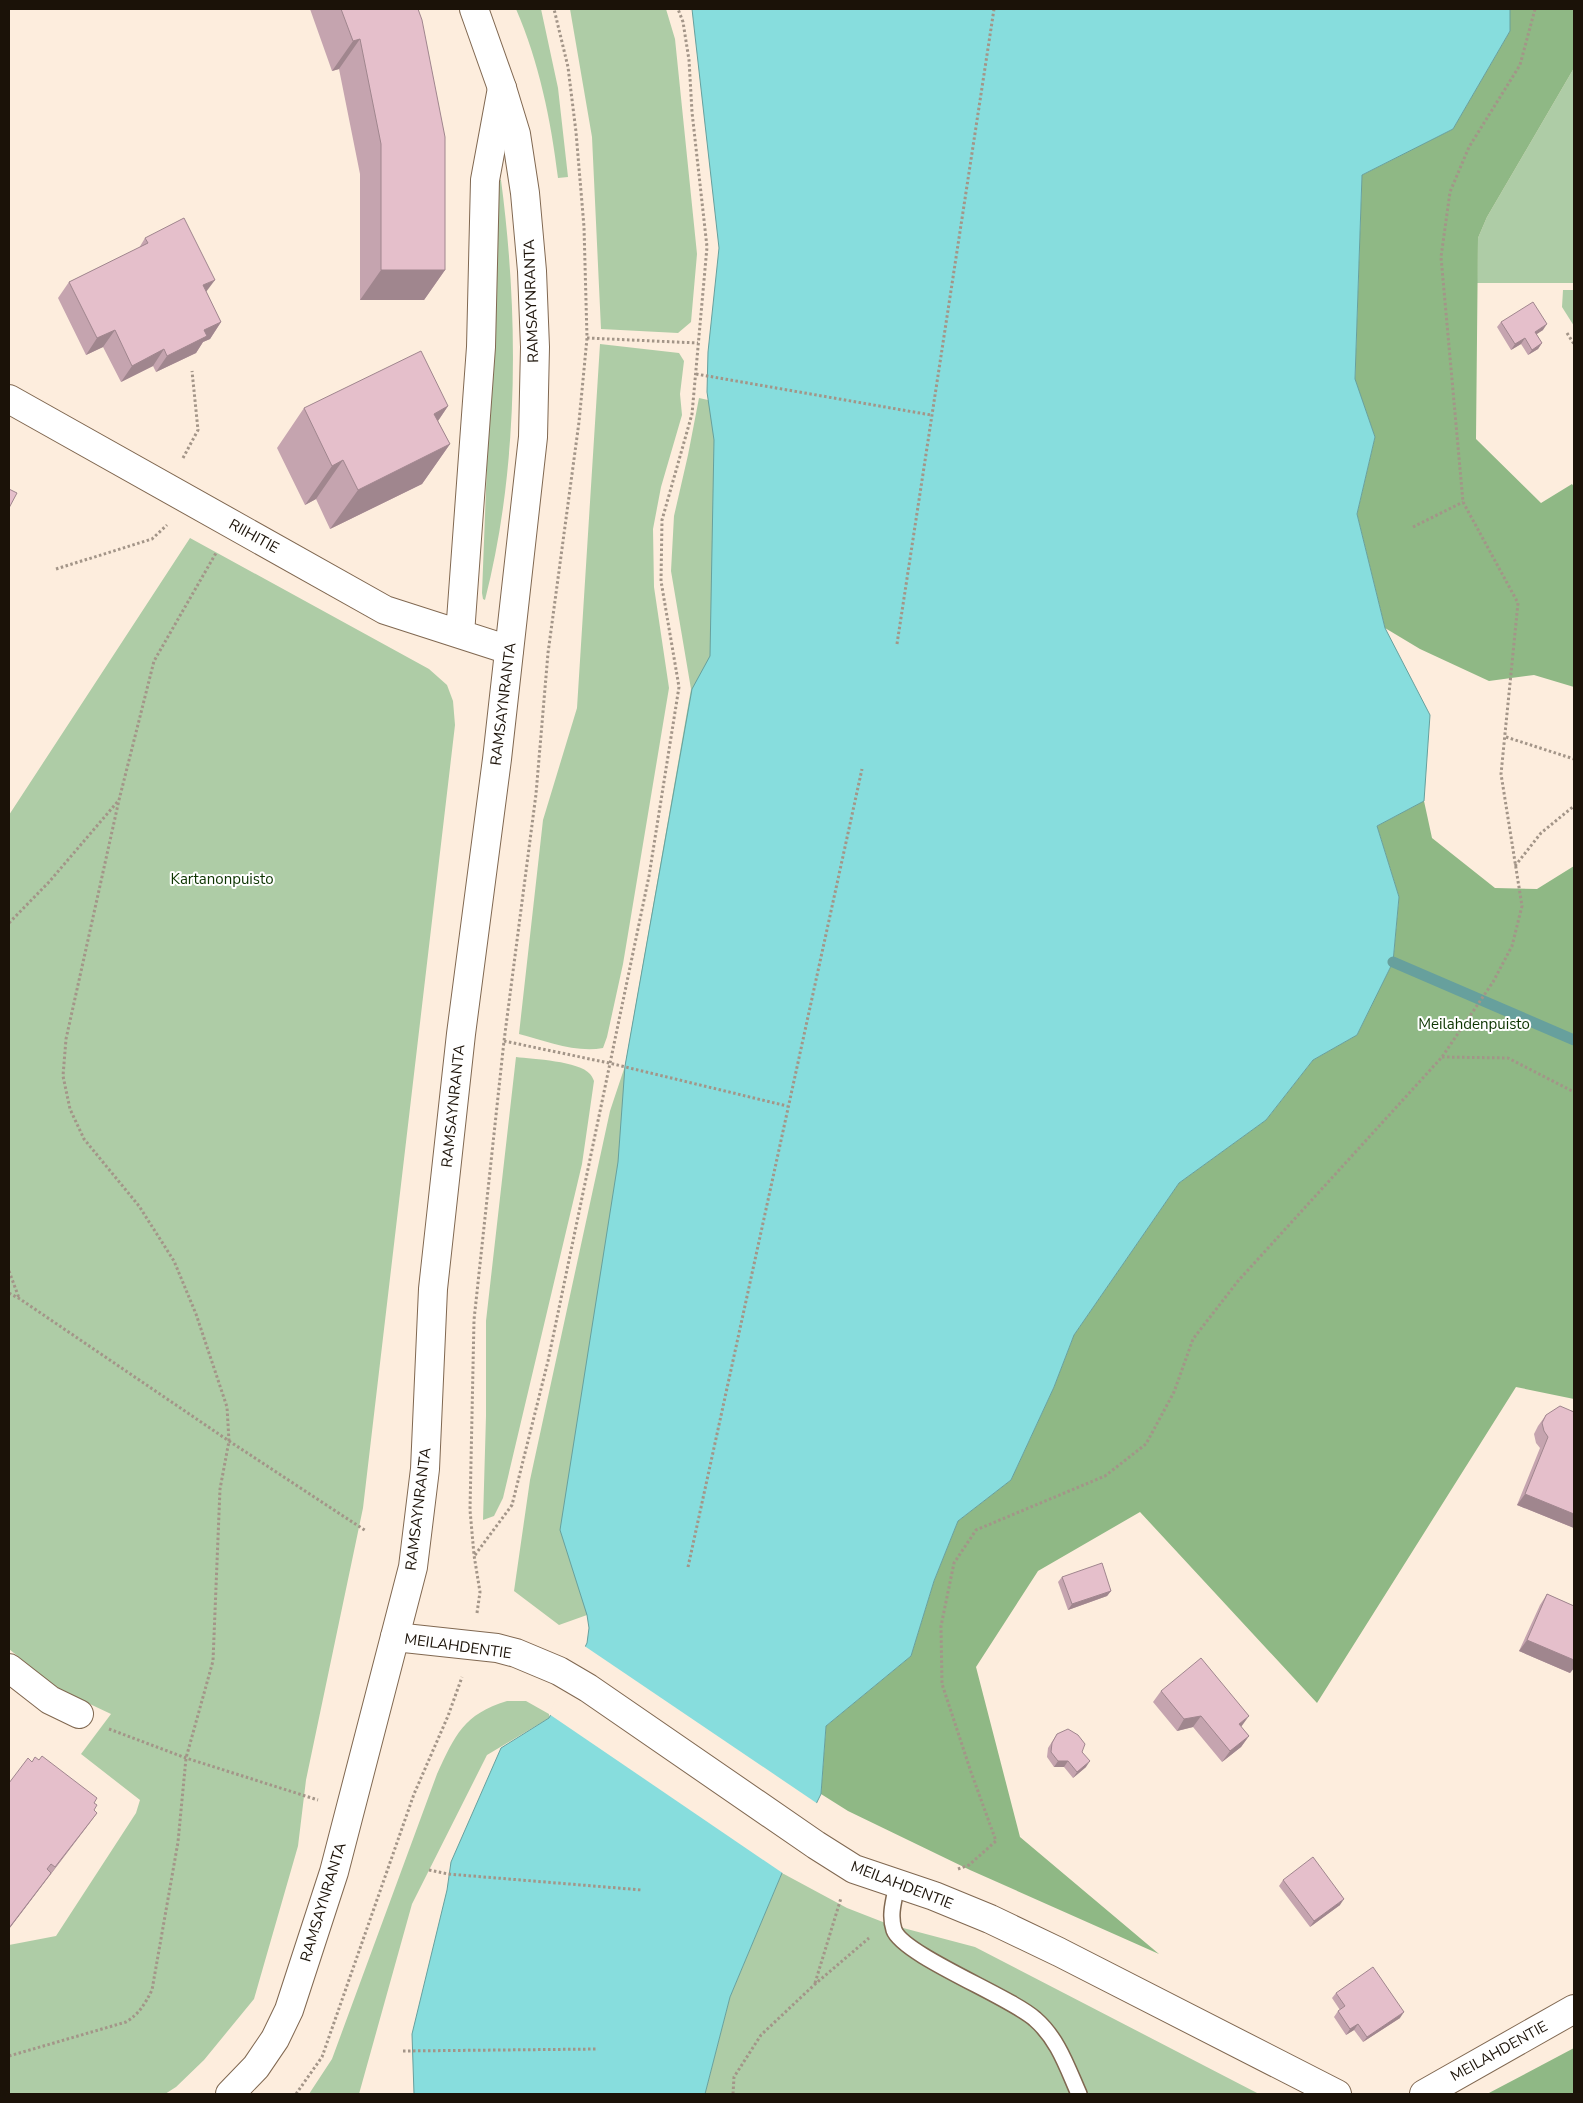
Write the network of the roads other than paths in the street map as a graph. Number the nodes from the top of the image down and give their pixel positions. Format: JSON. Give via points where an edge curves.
{"nodes":[{"id":1,"x":474,"y":9,"type":"edge"},
{"id":2,"x":502,"y":88,"type":"junction"},
{"id":3,"x":9,"y":399,"type":"edge"},
{"id":4,"x":460,"y":634,"type":"junction"},
{"id":5,"x":509,"y":650,"type":"junction"},
{"id":6,"x":395,"y":1637,"type":"junction"},
{"id":7,"x":9,"y":1668,"type":"edge"},
{"id":8,"x":79,"y":1714,"type":"road end"},
{"id":9,"x":897,"y":1885,"type":"junction"},
{"id":10,"x":1574,"y":2010,"type":"edge"},
{"id":11,"x":230,"y":2094,"type":"edge"},
{"id":12,"x":1079,"y":2094,"type":"edge"},
{"id":13,"x":1337,"y":2094,"type":"edge"},
{"id":14,"x":1424,"y":2094,"type":"edge"}],
"edges":[{"from":1,"to":2,"type":"street","name":"RAMSAYNRANTA"},
{"from":2,"to":4,"type":"street","name":"RAMSAYNRANTA","via":[[485,180],[481,347]]},
{"from":2,"to":5,"type":"street","name":"RAMSAYNRANTA","via":[[516,134],[525,193],[535,348],[533,438]]},
{"from":3,"to":4,"type":"street","name":"RIIHITIE","via":[[385,610]]},
{"from":4,"to":5,"type":"street","name":"RIIHITIE"},
{"from":5,"to":6,"type":"street","name":"RAMSAYNRANTA","via":[[434,1279],[423,1479],[413,1567]]},
{"from":6,"to":9,"type":"street","name":"MEILAHDENTIE","via":[[497,1648],[559,1671],[816,1845],[854,1869]]},
{"from":6,"to":11,"type":"street","name":"RAMSAYNRANTA","via":[[334,1872],[289,2010],[256,2067]]},
{"from":7,"to":8,"type":"street","via":[[50,1700]]},
{"from":9,"to":12,"type":"lane","via":[[891,1913],[894,1932],[904,1942],[1034,2018],[1055,2041]]},
{"from":9,"to":13,"type":"street","name":"MEILAHDENTIE","via":[[990,1918]]},
{"from":10,"to":14,"type":"street","name":"MEILAHDENTIE"}]}
